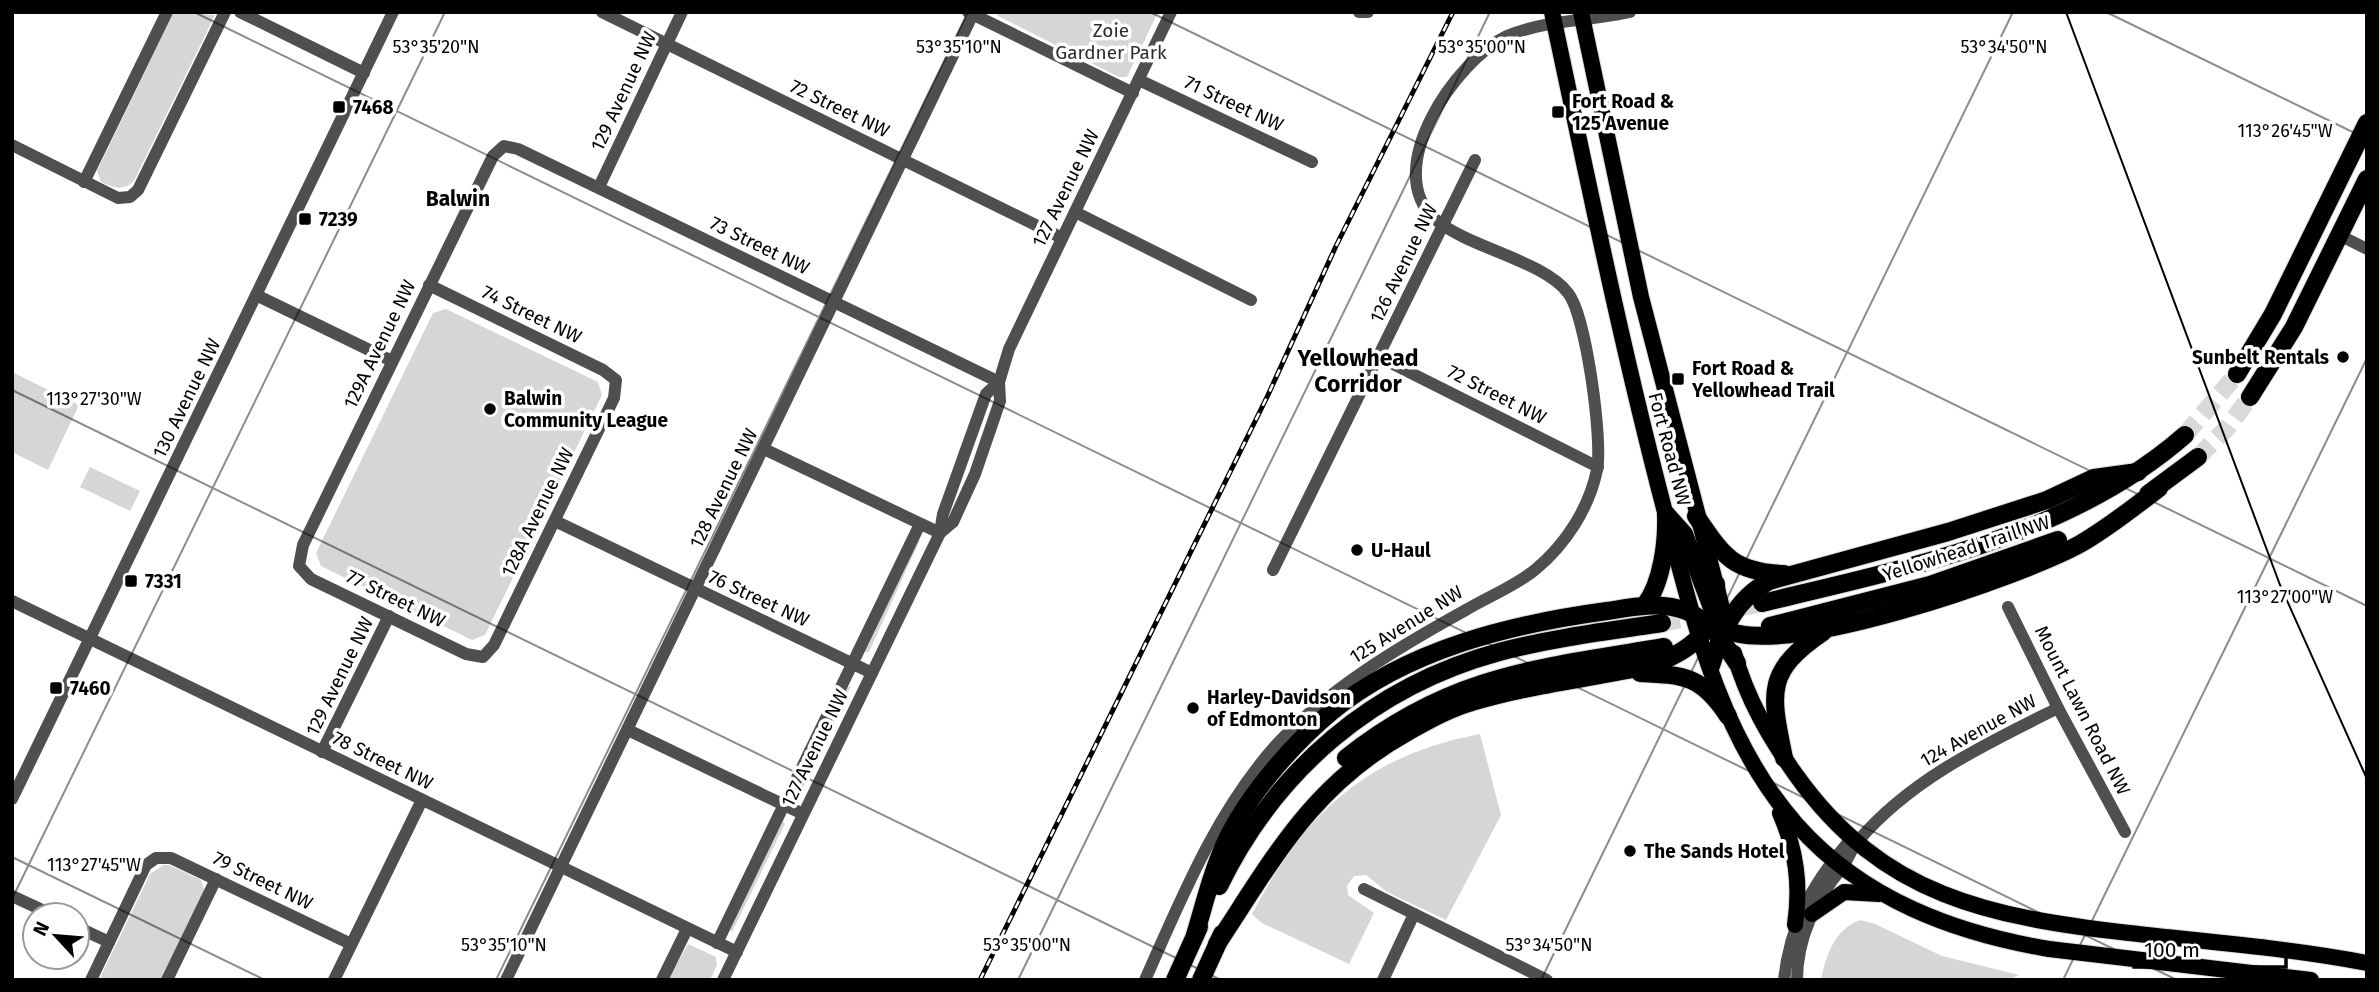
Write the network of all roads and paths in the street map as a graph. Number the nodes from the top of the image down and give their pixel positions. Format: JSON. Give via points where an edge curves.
{"nodes":[{"id":1,"x":167,"y":12,"type":"edge"},
{"id":2,"x":225,"y":12,"type":"edge"},
{"id":3,"x":240,"y":12,"type":"edge"},
{"id":4,"x":393,"y":12,"type":"edge"},
{"id":5,"x":602,"y":12,"type":"edge"},
{"id":6,"x":682,"y":12,"type":"edge"},
{"id":7,"x":1171,"y":12,"type":"edge"},
{"id":8,"x":1630,"y":12,"type":"edge"},
{"id":9,"x":972,"y":13,"type":"edge"},
{"id":10,"x":1582,"y":17,"type":"edge"},
{"id":11,"x":1553,"y":18,"type":"edge"},
{"id":12,"x":667,"y":45,"type":"junction"},
{"id":13,"x":364,"y":73,"type":"junction"},
{"id":14,"x":1139,"y":80,"type":"junction"},
{"id":15,"x":1133,"y":93,"type":"junction"},
{"id":16,"x":2367,"y":123,"type":"edge"},
{"id":17,"x":12,"y":145,"type":"edge"},
{"id":18,"x":504,"y":146,"type":"joint"},
{"id":19,"x":903,"y":159,"type":"junction"},
{"id":20,"x":1475,"y":160,"type":"dead end"},
{"id":21,"x":1312,"y":162,"type":"dead end"},
{"id":22,"x":2367,"y":179,"type":"edge"},
{"id":23,"x":84,"y":182,"type":"junction"},
{"id":24,"x":599,"y":187,"type":"junction"},
{"id":25,"x":1075,"y":212,"type":"junction"},
{"id":26,"x":1443,"y":225,"type":"junction"},
{"id":27,"x":2339,"y":236,"type":"junction"},
{"id":28,"x":1062,"y":238,"type":"junction"},
{"id":29,"x":2367,"y":249,"type":"edge"},
{"id":30,"x":429,"y":285,"type":"junction"},
{"id":31,"x":256,"y":295,"type":"junction"},
{"id":32,"x":1251,"y":300,"type":"dead end"},
{"id":33,"x":834,"y":303,"type":"junction"},
{"id":34,"x":1379,"y":357,"type":"junction"},
{"id":35,"x":392,"y":361,"type":"junction"},
{"id":36,"x":2237,"y":374,"type":"tunnel mouth"},
{"id":37,"x":616,"y":380,"type":"joint"},
{"id":38,"x":999,"y":382,"type":"junction"},
{"id":39,"x":2250,"y":397,"type":"tunnel mouth"},
{"id":40,"x":2185,"y":435,"type":"tunnel mouth"},
{"id":41,"x":764,"y":449,"type":"junction"},
{"id":42,"x":2199,"y":457,"type":"tunnel mouth"},
{"id":43,"x":1598,"y":467,"type":"junction"},
{"id":44,"x":2138,"y":472,"type":"junction"},
{"id":45,"x":2159,"y":488,"type":"junction"},
{"id":46,"x":1666,"y":514,"type":"junction"},
{"id":47,"x":1696,"y":516,"type":"junction"},
{"id":48,"x":555,"y":521,"type":"junction"},
{"id":49,"x":920,"y":524,"type":"junction"},
{"id":50,"x":940,"y":533,"type":"junction"},
{"id":51,"x":299,"y":566,"type":"joint"},
{"id":52,"x":1273,"y":570,"type":"dead end"},
{"id":53,"x":1794,"y":574,"type":"junction"},
{"id":54,"x":1716,"y":584,"type":"joint"},
{"id":55,"x":696,"y":590,"type":"junction"},
{"id":56,"x":1762,"y":594,"type":"junction"},
{"id":57,"x":12,"y":601,"type":"edge"},
{"id":58,"x":1646,"y":606,"type":"junction"},
{"id":59,"x":2008,"y":607,"type":"dead end"},
{"id":60,"x":389,"y":616,"type":"junction"},
{"id":61,"x":1662,"y":623,"type":"tunnel mouth"},
{"id":62,"x":1714,"y":626,"type":"junction"},
{"id":63,"x":1828,"y":629,"type":"junction"},
{"id":64,"x":1774,"y":631,"type":"junction"},
{"id":65,"x":90,"y":639,"type":"junction"},
{"id":66,"x":1664,"y":647,"type":"dead end"},
{"id":67,"x":483,"y":657,"type":"joint"},
{"id":68,"x":1737,"y":663,"type":"joint"},
{"id":69,"x":853,"y":664,"type":"junction"},
{"id":70,"x":1648,"y":666,"type":"junction"},
{"id":71,"x":1710,"y":666,"type":"joint"},
{"id":72,"x":872,"y":673,"type":"junction"},
{"id":73,"x":1619,"y":673,"type":"junction"},
{"id":74,"x":2058,"y":708,"type":"junction"},
{"id":75,"x":1728,"y":716,"type":"junction"},
{"id":76,"x":628,"y":730,"type":"junction"},
{"id":77,"x":323,"y":752,"type":"junction"},
{"id":78,"x":1784,"y":758,"type":"junction"},
{"id":79,"x":1773,"y":794,"type":"junction"},
{"id":80,"x":12,"y":799,"type":"edge"},
{"id":81,"x":422,"y":800,"type":"junction"},
{"id":82,"x":784,"y":805,"type":"junction"},
{"id":83,"x":803,"y":814,"type":"junction"},
{"id":84,"x":2125,"y":832,"type":"dead end"},
{"id":85,"x":1856,"y":843,"type":"junction"},
{"id":86,"x":1839,"y":862,"type":"junction"},
{"id":87,"x":560,"y":868,"type":"junction"},
{"id":88,"x":216,"y":879,"type":"junction"},
{"id":89,"x":1364,"y":889,"type":"dead end"},
{"id":90,"x":1884,"y":895,"type":"junction"},
{"id":91,"x":1812,"y":914,"type":"junction"},
{"id":92,"x":1414,"y":915,"type":"junction"},
{"id":93,"x":1795,"y":925,"type":"junction"},
{"id":94,"x":687,"y":929,"type":"junction"},
{"id":95,"x":91,"y":934,"type":"edge"},
{"id":96,"x":1195,"y":935,"type":"junction"},
{"id":97,"x":109,"y":942,"type":"junction"},
{"id":98,"x":717,"y":943,"type":"junction"},
{"id":99,"x":351,"y":944,"type":"junction"},
{"id":100,"x":1217,"y":944,"type":"junction"},
{"id":101,"x":737,"y":952,"type":"junction"},
{"id":102,"x":2367,"y":963,"type":"edge"},
{"id":103,"x":2200,"y":966,"type":"junction"},
{"id":104,"x":2299,"y":979,"type":"edge"},
{"id":105,"x":91,"y":980,"type":"edge"},
{"id":106,"x":167,"y":980,"type":"edge"},
{"id":107,"x":334,"y":980,"type":"edge"},
{"id":108,"x":506,"y":980,"type":"edge"},
{"id":109,"x":662,"y":980,"type":"edge"},
{"id":110,"x":723,"y":980,"type":"edge"},
{"id":111,"x":1145,"y":980,"type":"edge"},
{"id":112,"x":1175,"y":980,"type":"edge"},
{"id":113,"x":1201,"y":980,"type":"edge"},
{"id":114,"x":1382,"y":980,"type":"edge"},
{"id":115,"x":1547,"y":980,"type":"edge"},
{"id":116,"x":1784,"y":980,"type":"edge"},
{"id":117,"x":1797,"y":980,"type":"edge"},
{"id":118,"x":2232,"y":980,"type":"edge"}],
"edges":[{"from":1,"to":23,"type":"street"},
{"from":2,"to":23,"type":"street","via":[[138,190],[130,197],[118,198]]},
{"from":3,"to":13,"type":"street"},
{"from":4,"to":13,"type":"street","name":"130 Avenue NW"},
{"from":5,"to":12,"type":"street","name":"72 Street NW"},
{"from":6,"to":12,"type":"street","name":"129 Avenue NW"},
{"from":7,"to":14,"type":"street","name":"127 Avenue NW"},
{"from":8,"to":10,"type":"street"},
{"from":9,"to":15,"type":"street"},
{"from":9,"to":19,"type":"street","name":"128 Avenue NW"},
{"from":10,"to":11,"type":"street"},
{"from":10,"to":47,"type":"main road","name":"Fort Road NW","via":[[1641,297]]},
{"from":11,"to":26,"type":"street","via":[[1489,45],[1470,61],[1447,92],[1421,143],[1415,175],[1424,206]]},
{"from":11,"to":46,"type":"main road","name":"Fort Road NW","via":[[1634,394]]},
{"from":12,"to":19,"type":"street","name":"72 Street NW"},
{"from":12,"to":24,"type":"street","name":"129 Avenue NW"},
{"from":13,"to":31,"type":"street","name":"130 Avenue NW"},
{"from":14,"to":15,"type":"street","name":"127 Avenue NW"},
{"from":14,"to":21,"type":"street","name":"71 Street NW"},
{"from":15,"to":25,"type":"street","name":"127 Avenue NW"},
{"from":16,"to":36,"type":"highway","via":[[2273,314]]},
{"from":17,"to":23,"type":"street"},
{"from":18,"to":24,"type":"street","name":"73 Street NW"},
{"from":18,"to":30,"type":"street","name":"129A Avenue NW","via":[[493,156]]},
{"from":19,"to":28,"type":"street","name":"72 Street NW"},
{"from":19,"to":33,"type":"street","name":"128 Avenue NW"},
{"from":20,"to":26,"type":"street","name":"126 Avenue NW"},
{"from":22,"to":27,"type":"highway"},
{"from":24,"to":33,"type":"street","name":"73 Street NW"},
{"from":25,"to":28,"type":"street","name":"127 Avenue NW"},
{"from":25,"to":32,"type":"street"},
{"from":26,"to":34,"type":"street","name":"126 Avenue NW"},
{"from":26,"to":43,"type":"street","name":"125 Avenue NW","via":[[1565,289],[1575,307],[1594,405],[1600,443]]},
{"from":27,"to":29,"type":"street"},
{"from":27,"to":39,"type":"highway","via":[[2294,327]]},
{"from":28,"to":38,"type":"street","name":"127 Avenue NW","via":[[1009,349]]},
{"from":30,"to":35,"type":"street","name":"129A Avenue NW"},
{"from":30,"to":37,"type":"street","name":"74 Street NW"},
{"from":31,"to":35,"type":"street"},
{"from":31,"to":65,"type":"street","name":"130 Avenue NW"},
{"from":33,"to":38,"type":"street","name":"73 Street NW"},
{"from":33,"to":41,"type":"street","name":"128 Avenue NW"},
{"from":34,"to":43,"type":"street","name":"72 Street NW"},
{"from":34,"to":52,"type":"street","name":"126 Avenue NW"},
{"from":35,"to":51,"type":"street","name":"129A Avenue NW","via":[[303,545]]},
{"from":37,"to":48,"type":"street","name":"128A Avenue NW","via":[[614,398]]},
{"from":38,"to":50,"type":"street","name":"127 Avenue NW","via":[[1000,401],[975,474],[953,522]]},
{"from":40,"to":44,"type":"highway","name":"Yellowhead Trail NW"},
{"from":41,"to":49,"type":"street"},
{"from":41,"to":55,"type":"street","name":"128 Avenue NW"},
{"from":42,"to":45,"type":"highway","name":"Yellowhead Trail NW"},
{"from":43,"to":111,"type":"street","name":"125 Avenue NW","via":[[1585,510],[1535,571],[1353,680],[1278,744],[1222,817]]},
{"from":44,"to":53,"type":"highway","via":[[2094,478],[2047,500],[1948,532]]},
{"from":44,"to":56,"type":"highway","name":"Yellowhead Trail NW","via":[[2086,501],[1987,542],[1864,578]]},
{"from":45,"to":63,"type":"highway","via":[[2078,545],[1966,591]]},
{"from":45,"to":64,"type":"highway","name":"Yellowhead Trail NW","via":[[2064,538],[1995,565]]},
{"from":46,"to":58,"type":"highway","via":[[1656,585]]},
{"from":46,"to":62,"type":"highway","via":[[1684,534]]},
{"from":47,"to":53,"type":"highway","via":[[1717,549],[1738,566]]},
{"from":47,"to":54,"type":"main road","name":"Fort Road NW"},
{"from":48,"to":55,"type":"street","name":"76 Street NW"},
{"from":48,"to":67,"type":"street","name":"128A Avenue NW","via":[[494,645]]},
{"from":49,"to":50,"type":"street"},
{"from":49,"to":69,"type":"street","name":"127 Avenue NW"},
{"from":50,"to":72,"type":"street","name":"127 Avenue NW"},
{"from":51,"to":60,"type":"street","name":"77 Street NW","via":[[311,579]]},
{"from":53,"to":56,"type":"highway"},
{"from":54,"to":62,"type":"highway"},
{"from":55,"to":69,"type":"street","name":"76 Street NW"},
{"from":55,"to":76,"type":"street","name":"128 Avenue NW"},
{"from":56,"to":62,"type":"highway"},
{"from":56,"to":64,"type":"highway","via":[[1759,620],[1768,632]]},
{"from":57,"to":65,"type":"street","name":"78 Street NW"},
{"from":58,"to":62,"type":"highway","via":[[1671,607]]},
{"from":58,"to":70,"type":"highway","via":[[1667,619],[1672,632],[1668,652]]},
{"from":58,"to":96,"type":"highway","via":[[1515,626],[1466,641],[1377,680],[1331,712],[1259,788],[1238,818],[1219,856]]},
{"from":59,"to":74,"type":"street","name":"Mount Lawn Road NW"},
{"from":60,"to":67,"type":"street","name":"77 Street NW"},
{"from":60,"to":77,"type":"street","name":"129 Avenue NW"},
{"from":61,"to":96,"type":"highway","via":[[1492,654],[1440,671],[1380,702],[1322,745],[1279,790],[1228,867]]},
{"from":62,"to":64,"type":"highway"},
{"from":62,"to":68,"type":"highway"},
{"from":62,"to":70,"type":"highway","via":[[1685,652]]},
{"from":62,"to":71,"type":"highway"},
{"from":63,"to":64,"type":"highway"},
{"from":63,"to":78,"type":"highway","via":[[1797,649],[1779,676],[1775,712]]},
{"from":65,"to":77,"type":"street","name":"78 Street NW"},
{"from":65,"to":80,"type":"street","name":"130 Avenue NW"},
{"from":66,"to":100,"type":"highway","via":[[1487,681],[1417,709],[1373,737],[1291,812],[1257,862]]},
{"from":68,"to":78,"type":"main road","via":[[1763,726]]},
{"from":69,"to":72,"type":"street","name":"76 Street NW"},
{"from":69,"to":82,"type":"street","name":"127 Avenue NW"},
{"from":70,"to":73,"type":"highway"},
{"from":71,"to":75,"type":"main road"},
{"from":72,"to":83,"type":"street","name":"127 Avenue NW"},
{"from":73,"to":75,"type":"highway","via":[[1673,674],[1694,681],[1713,693]]},
{"from":73,"to":100,"type":"highway","via":[[1470,702],[1368,756],[1301,819]]},
{"from":74,"to":84,"type":"street","name":"Mount Lawn Road NW"},
{"from":74,"to":85,"type":"street","name":"124 Avenue NW","via":[[1930,777]]},
{"from":75,"to":79,"type":"main road"},
{"from":76,"to":82,"type":"street"},
{"from":76,"to":87,"type":"street","name":"128 Avenue NW"},
{"from":77,"to":81,"type":"street","name":"78 Street NW"},
{"from":78,"to":85,"type":"main road","via":[[1819,805]]},
{"from":79,"to":86,"type":"main road","via":[[1797,825]]},
{"from":79,"to":93,"type":"main road","via":[[1796,862]]},
{"from":81,"to":87,"type":"street","name":"78 Street NW"},
{"from":81,"to":99,"type":"street"},
{"from":82,"to":83,"type":"street"},
{"from":82,"to":98,"type":"street","name":"127 Avenue NW"},
{"from":83,"to":101,"type":"street","name":"127 Avenue NW"},
{"from":85,"to":86,"type":"street","via":[[1846,845]]},
{"from":85,"to":102,"type":"main road","via":[[1906,877],[1943,895],[2020,918]]},
{"from":86,"to":90,"type":"main road"},
{"from":86,"to":91,"type":"street"},
{"from":86,"to":93,"type":"street","via":[[1815,884]]},
{"from":87,"to":94,"type":"street","name":"78 Street NW"},
{"from":87,"to":108,"type":"street","name":"128 Avenue NW"},
{"from":88,"to":97,"type":"street","name":"79 Street NW","via":[[171,858],[156,858],[146,866]]},
{"from":88,"to":99,"type":"street","name":"79 Street NW"},
{"from":88,"to":106,"type":"street"},
{"from":89,"to":92,"type":"street"},
{"from":90,"to":91,"type":"main road","via":[[1844,892]]},
{"from":90,"to":103,"type":"main road","via":[[1937,921],[2013,943]]},
{"from":91,"to":117,"type":"street","via":[[1799,954]]},
{"from":92,"to":114,"type":"street"},
{"from":92,"to":115,"type":"street"},
{"from":93,"to":116,"type":"street"},
{"from":94,"to":98,"type":"street","name":"78 Street NW"},
{"from":94,"to":109,"type":"street"},
{"from":95,"to":97,"type":"street"},
{"from":96,"to":112,"type":"highway"},
{"from":97,"to":105,"type":"street"},
{"from":98,"to":101,"type":"street","name":"78 Street NW"},
{"from":99,"to":107,"type":"street"},
{"from":100,"to":113,"type":"highway"},
{"from":101,"to":110,"type":"street","name":"127 Avenue NW"},
{"from":103,"to":104,"type":"main road"},
{"from":103,"to":118,"type":"main road"}]}
